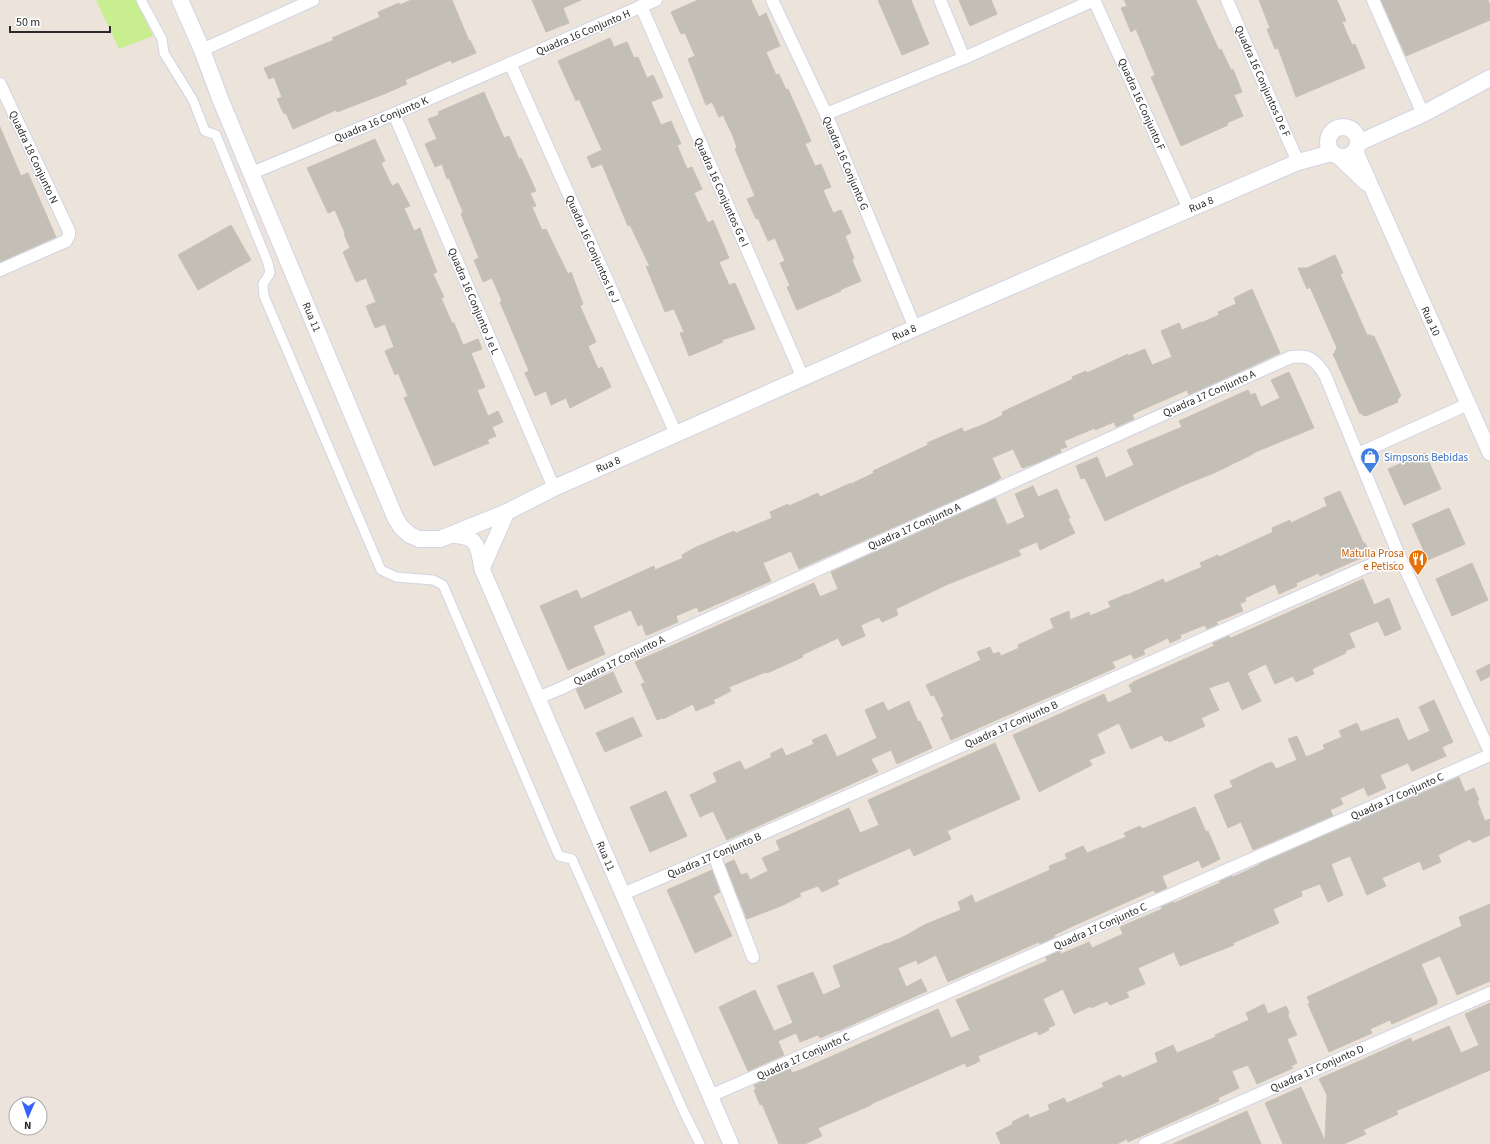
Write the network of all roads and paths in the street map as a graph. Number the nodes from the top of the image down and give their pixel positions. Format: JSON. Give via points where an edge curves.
{"nodes":[{"id":1,"x":141,"y":0,"type":"edge"},
{"id":2,"x":180,"y":0,"type":"edge"},
{"id":3,"x":313,"y":0,"type":"edge"},
{"id":4,"x":656,"y":0,"type":"edge"},
{"id":5,"x":772,"y":0,"type":"edge"},
{"id":6,"x":940,"y":0,"type":"edge"},
{"id":7,"x":1094,"y":0,"type":"edge"},
{"id":8,"x":1227,"y":0,"type":"edge"},
{"id":9,"x":1373,"y":0,"type":"edge"},
{"id":10,"x":641,"y":6,"type":"junction"},
{"id":11,"x":202,"y":50,"type":"junction"},
{"id":12,"x":964,"y":58,"type":"junction"},
{"id":13,"x":510,"y":63,"type":"junction"},
{"id":14,"x":1490,"y":78,"type":"edge"},
{"id":15,"x":0,"y":84,"type":"edge"},
{"id":16,"x":394,"y":114,"type":"junction"},
{"id":17,"x":826,"y":114,"type":"junction"},
{"id":18,"x":1423,"y":114,"type":"junction"},
{"id":19,"x":1355,"y":141,"type":"junction"},
{"id":20,"x":1333,"y":150,"type":"junction"},
{"id":21,"x":1301,"y":161,"type":"junction"},
{"id":22,"x":252,"y":173,"type":"junction"},
{"id":23,"x":1373,"y":189,"type":"junction"},
{"id":24,"x":1189,"y":209,"type":"junction"},
{"id":25,"x":0,"y":270,"type":"edge"},
{"id":26,"x":914,"y":328,"type":"junction"},
{"id":27,"x":803,"y":378,"type":"junction"},
{"id":28,"x":1468,"y":404,"type":"junction"},
{"id":29,"x":676,"y":434,"type":"junction"},
{"id":30,"x":1490,"y":453,"type":"edge"},
{"id":31,"x":1358,"y":454,"type":"junction"},
{"id":32,"x":554,"y":488,"type":"junction"},
{"id":33,"x":507,"y":512,"type":"junction"},
{"id":34,"x":451,"y":535,"type":"junction"},
{"id":35,"x":1398,"y":553,"type":"junction"},
{"id":36,"x":482,"y":569,"type":"junction"},
{"id":37,"x":538,"y":698,"type":"junction"},
{"id":38,"x":1490,"y":754,"type":"edge"},
{"id":39,"x":714,"y":855,"type":"junction"},
{"id":40,"x":623,"y":894,"type":"junction"},
{"id":41,"x":753,"y":957,"type":"dead end"},
{"id":42,"x":1490,"y":993,"type":"edge"},
{"id":43,"x":710,"y":1096,"type":"junction"},
{"id":44,"x":700,"y":1144,"type":"edge"},
{"id":45,"x":731,"y":1144,"type":"edge"},
{"id":46,"x":1145,"y":1144,"type":"edge"}],
"edges":[{"from":1,"to":44,"type":"street","via":[[162,39],[164,53],[193,100],[205,131],[216,135],[268,263],[270,274],[263,284],[264,296],[382,570],[396,577],[433,580],[443,585],[559,856],[572,859]]},
{"from":2,"to":11,"type":"main road","name":"Rua 11"},
{"from":3,"to":11,"type":"street"},
{"from":4,"to":10,"type":"street","name":"Quadra 16 Conjunto H"},
{"from":5,"to":17,"type":"street","name":"Quadra 16 Conjunto G"},
{"from":6,"to":12,"type":"street"},
{"from":7,"to":12,"type":"street"},
{"from":7,"to":24,"type":"street","name":"Quadra 16 Conjunto F"},
{"from":8,"to":21,"type":"street","name":"Quadra 16 Conjuntos D e F"},
{"from":9,"to":18,"type":"street"},
{"from":10,"to":13,"type":"street","name":"Quadra 16 Conjunto H"},
{"from":10,"to":27,"type":"street","name":"Quadra 16 Conjuntos G e I"},
{"from":11,"to":22,"type":"main road","name":"Rua 11"},
{"from":12,"to":17,"type":"street"},
{"from":13,"to":16,"type":"street","name":"Quadra 16 Conjunto K"},
{"from":13,"to":29,"type":"street","name":"Quadra 16 Conjuntos I e J"},
{"from":14,"to":18,"type":"main road"},
{"from":15,"to":25,"type":"street","name":"Quadra 18 Conjunto N","via":[[69,231],[66,241]]},
{"from":16,"to":22,"type":"street","name":"Quadra 16 Conjunto K"},
{"from":16,"to":32,"type":"street","name":"Quadra 16 Conjunto J e L"},
{"from":17,"to":26,"type":"street","name":"Quadra 16 Conjunto G"},
{"from":18,"to":19,"type":"main road"},
{"from":19,"to":20,"type":"main road","via":[[1347,156]]},
{"from":19,"to":20,"type":"main road","via":[[1343,127],[1339,127],[1329,135]]},
{"from":19,"to":23,"type":"street","name":"Rua 10"},
{"from":20,"to":21,"type":"main road","name":"Rua 8"},
{"from":20,"to":23,"type":"street","name":"Rua 10"},
{"from":21,"to":24,"type":"main road","name":"Rua 8"},
{"from":22,"to":34,"type":"main road","name":"Rua 11","via":[[395,517],[401,527],[419,539],[440,539]]},
{"from":23,"to":28,"type":"street","name":"Rua 10"},
{"from":24,"to":26,"type":"main road","name":"Rua 8"},
{"from":26,"to":27,"type":"main road","name":"Rua 8"},
{"from":27,"to":29,"type":"main road","name":"Rua 8"},
{"from":28,"to":30,"type":"street","name":"Rua 10"},
{"from":28,"to":31,"type":"street"},
{"from":29,"to":32,"type":"main road","name":"Rua 8"},
{"from":31,"to":35,"type":"street"},
{"from":31,"to":37,"type":"street","name":"Quadra 17 Conjunto A","via":[[1318,363],[1313,359],[1291,357],[620,658]]},
{"from":32,"to":33,"type":"main road","name":"Rua 8"},
{"from":33,"to":34,"type":"main road","name":"Rua 11"},
{"from":33,"to":36,"type":"street"},
{"from":34,"to":36,"type":"street","name":"Rua 11","via":[[473,540],[477,546]]},
{"from":35,"to":38,"type":"street"},
{"from":35,"to":39,"type":"street","name":"Quadra 17 Conjunto B"},
{"from":36,"to":37,"type":"street","name":"Rua 11"},
{"from":37,"to":40,"type":"street","name":"Rua 11"},
{"from":38,"to":43,"type":"street","name":"Quadra 17 Conjunto C"},
{"from":39,"to":40,"type":"street","name":"Quadra 17 Conjunto B"},
{"from":39,"to":41,"type":"street"},
{"from":40,"to":43,"type":"street","name":"Rua 11"},
{"from":42,"to":46,"type":"street","name":"Quadra 17 Conjunto D"},
{"from":43,"to":45,"type":"street","name":"Rua 11"}]}
